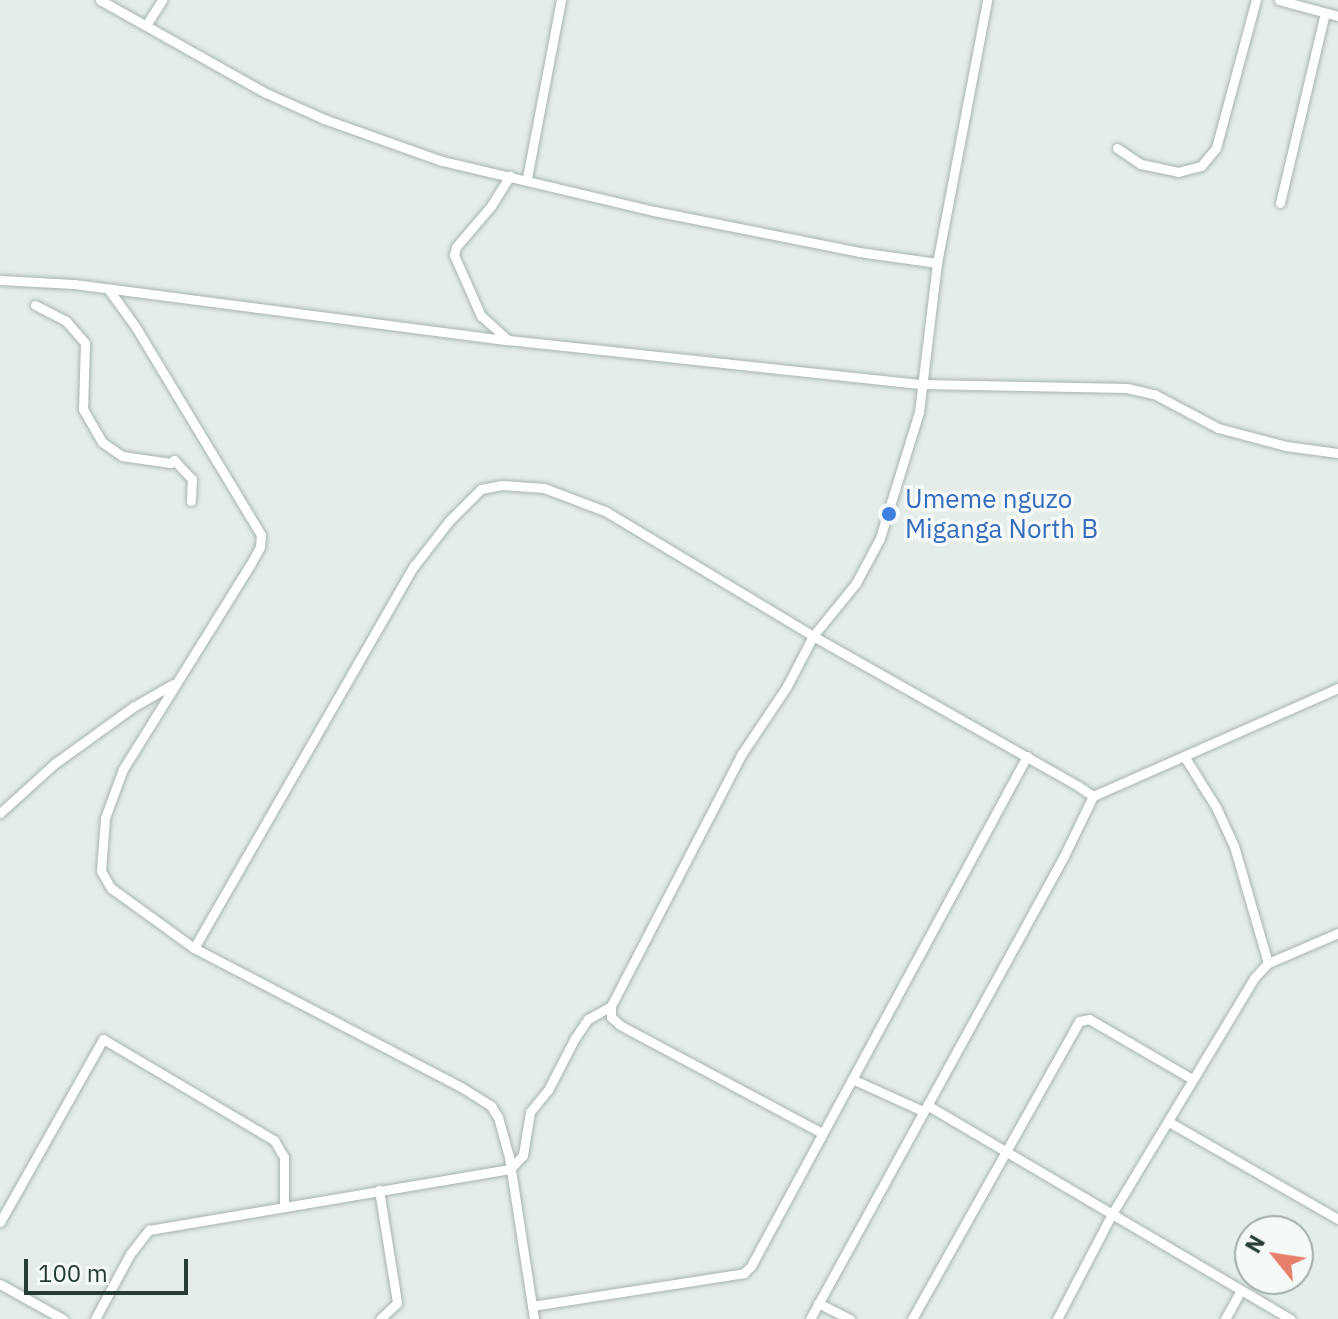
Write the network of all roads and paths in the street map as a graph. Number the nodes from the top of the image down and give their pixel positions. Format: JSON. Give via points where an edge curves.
{"nodes":[{"id":1,"x":100,"y":0,"type":"edge"},
{"id":2,"x":162,"y":0,"type":"edge"},
{"id":3,"x":561,"y":0,"type":"edge"},
{"id":4,"x":987,"y":0,"type":"edge"},
{"id":5,"x":1256,"y":0,"type":"edge"},
{"id":6,"x":1279,"y":0,"type":"edge"},
{"id":7,"x":1302,"y":3,"type":"edge"},
{"id":8,"x":1325,"y":13,"type":"junction"},
{"id":9,"x":1338,"y":16,"type":"edge"},
{"id":10,"x":146,"y":25,"type":"junction"},
{"id":11,"x":1117,"y":148,"type":"dead end"},
{"id":12,"x":510,"y":176,"type":"junction"},
{"id":13,"x":527,"y":178,"type":"junction"},
{"id":14,"x":1280,"y":203,"type":"dead end"},
{"id":15,"x":937,"y":263,"type":"junction"},
{"id":16,"x":0,"y":280,"type":"edge"},
{"id":17,"x":109,"y":290,"type":"junction"},
{"id":18,"x":35,"y":305,"type":"dead end"},
{"id":19,"x":508,"y":340,"type":"junction"},
{"id":20,"x":922,"y":384,"type":"junction"},
{"id":21,"x":1338,"y":453,"type":"edge"},
{"id":22,"x":191,"y":501,"type":"dead end"},
{"id":23,"x":813,"y":636,"type":"junction"},
{"id":24,"x":177,"y":681,"type":"junction"},
{"id":25,"x":1338,"y":688,"type":"edge"},
{"id":26,"x":1027,"y":756,"type":"junction"},
{"id":27,"x":1184,"y":756,"type":"junction"},
{"id":28,"x":1093,"y":796,"type":"junction"},
{"id":29,"x":0,"y":813,"type":"edge"},
{"id":30,"x":1338,"y":933,"type":"edge"},
{"id":31,"x":194,"y":948,"type":"junction"},
{"id":32,"x":1268,"y":963,"type":"junction"},
{"id":33,"x":611,"y":1006,"type":"junction"},
{"id":34,"x":852,"y":1079,"type":"junction"},
{"id":35,"x":1192,"y":1079,"type":"junction"},
{"id":36,"x":925,"y":1108,"type":"junction"},
{"id":37,"x":1169,"y":1122,"type":"junction"},
{"id":38,"x":822,"y":1133,"type":"junction"},
{"id":39,"x":1005,"y":1152,"type":"junction"},
{"id":40,"x":510,"y":1169,"type":"junction"},
{"id":41,"x":379,"y":1190,"type":"junction"},
{"id":42,"x":284,"y":1205,"type":"junction"},
{"id":43,"x":1113,"y":1212,"type":"junction"},
{"id":44,"x":1338,"y":1219,"type":"edge"},
{"id":45,"x":0,"y":1222,"type":"edge"},
{"id":46,"x":0,"y":1284,"type":"edge"},
{"id":47,"x":1234,"y":1286,"type":"edge"},
{"id":48,"x":1238,"y":1295,"type":"edge"},
{"id":49,"x":1250,"y":1295,"type":"edge"},
{"id":50,"x":818,"y":1303,"type":"junction"},
{"id":51,"x":532,"y":1306,"type":"junction"},
{"id":52,"x":63,"y":1319,"type":"edge"},
{"id":53,"x":95,"y":1319,"type":"edge"},
{"id":54,"x":380,"y":1319,"type":"edge"},
{"id":55,"x":534,"y":1319,"type":"edge"},
{"id":56,"x":810,"y":1319,"type":"edge"},
{"id":57,"x":850,"y":1319,"type":"edge"},
{"id":58,"x":912,"y":1319,"type":"edge"},
{"id":59,"x":1057,"y":1319,"type":"edge"},
{"id":60,"x":1225,"y":1319,"type":"edge"},
{"id":61,"x":1291,"y":1319,"type":"edge"}],
"edges":[{"from":1,"to":10,"type":"street"},
{"from":2,"to":10,"type":"street"},
{"from":3,"to":13,"type":"street"},
{"from":4,"to":15,"type":"street"},
{"from":5,"to":11,"type":"street","via":[[1216,148],[1201,166],[1178,172],[1141,164]]},
{"from":6,"to":7,"type":"street"},
{"from":7,"to":8,"type":"street"},
{"from":8,"to":9,"type":"street"},
{"from":8,"to":14,"type":"street"},
{"from":10,"to":12,"type":"street","via":[[266,93],[324,119],[442,161]]},
{"from":12,"to":13,"type":"street"},
{"from":12,"to":19,"type":"street","via":[[454,255],[481,316]]},
{"from":13,"to":15,"type":"street","via":[[654,211]]},
{"from":15,"to":20,"type":"street"},
{"from":16,"to":17,"type":"street"},
{"from":17,"to":19,"type":"street"},
{"from":17,"to":24,"type":"street","via":[[261,535],[260,547]]},
{"from":18,"to":22,"type":"street","via":[[66,321],[85,343],[83,409],[89,426],[122,456],[174,460],[192,479]]},
{"from":19,"to":20,"type":"street"},
{"from":20,"to":21,"type":"street","via":[[1142,390],[1218,428]]},
{"from":20,"to":23,"type":"street","via":[[908,455],[880,538],[856,583]]},
{"from":23,"to":26,"type":"street"},
{"from":23,"to":31,"type":"street","via":[[605,511],[544,488],[481,489],[414,566]]},
{"from":23,"to":33,"type":"street","via":[[741,755]]},
{"from":24,"to":29,"type":"street","via":[[54,764]]},
{"from":24,"to":31,"type":"street","via":[[123,769],[105,818],[101,871],[111,888]]},
{"from":25,"to":27,"type":"street"},
{"from":26,"to":28,"type":"street"},
{"from":26,"to":34,"type":"street"},
{"from":27,"to":28,"type":"street"},
{"from":27,"to":32,"type":"street","via":[[1234,846]]},
{"from":28,"to":36,"type":"street"},
{"from":30,"to":32,"type":"street"},
{"from":31,"to":40,"type":"street","via":[[491,1106],[504,1135]]},
{"from":32,"to":35,"type":"street"},
{"from":33,"to":38,"type":"street","via":[[611,1017],[620,1025]]},
{"from":33,"to":40,"type":"street","via":[[588,1019],[575,1038],[530,1112],[523,1155]]},
{"from":34,"to":36,"type":"street"},
{"from":34,"to":38,"type":"street"},
{"from":35,"to":37,"type":"street"},
{"from":35,"to":39,"type":"street","via":[[1082,1019]]},
{"from":36,"to":39,"type":"street"},
{"from":36,"to":50,"type":"street"},
{"from":37,"to":43,"type":"street"},
{"from":37,"to":44,"type":"street"},
{"from":38,"to":51,"type":"street","via":[[744,1273]]},
{"from":39,"to":43,"type":"street"},
{"from":39,"to":58,"type":"street"},
{"from":40,"to":41,"type":"street"},
{"from":40,"to":51,"type":"street"},
{"from":41,"to":42,"type":"street"},
{"from":41,"to":54,"type":"street","via":[[397,1303]]},
{"from":42,"to":45,"type":"street","via":[[284,1157],[274,1140],[103,1039]]},
{"from":42,"to":53,"type":"street","via":[[149,1230]]},
{"from":43,"to":47,"type":"street"},
{"from":43,"to":59,"type":"street"},
{"from":46,"to":52,"type":"street"},
{"from":48,"to":60,"type":"street"},
{"from":49,"to":61,"type":"street"},
{"from":50,"to":56,"type":"street"},
{"from":50,"to":57,"type":"street"},
{"from":51,"to":55,"type":"street"}]}
